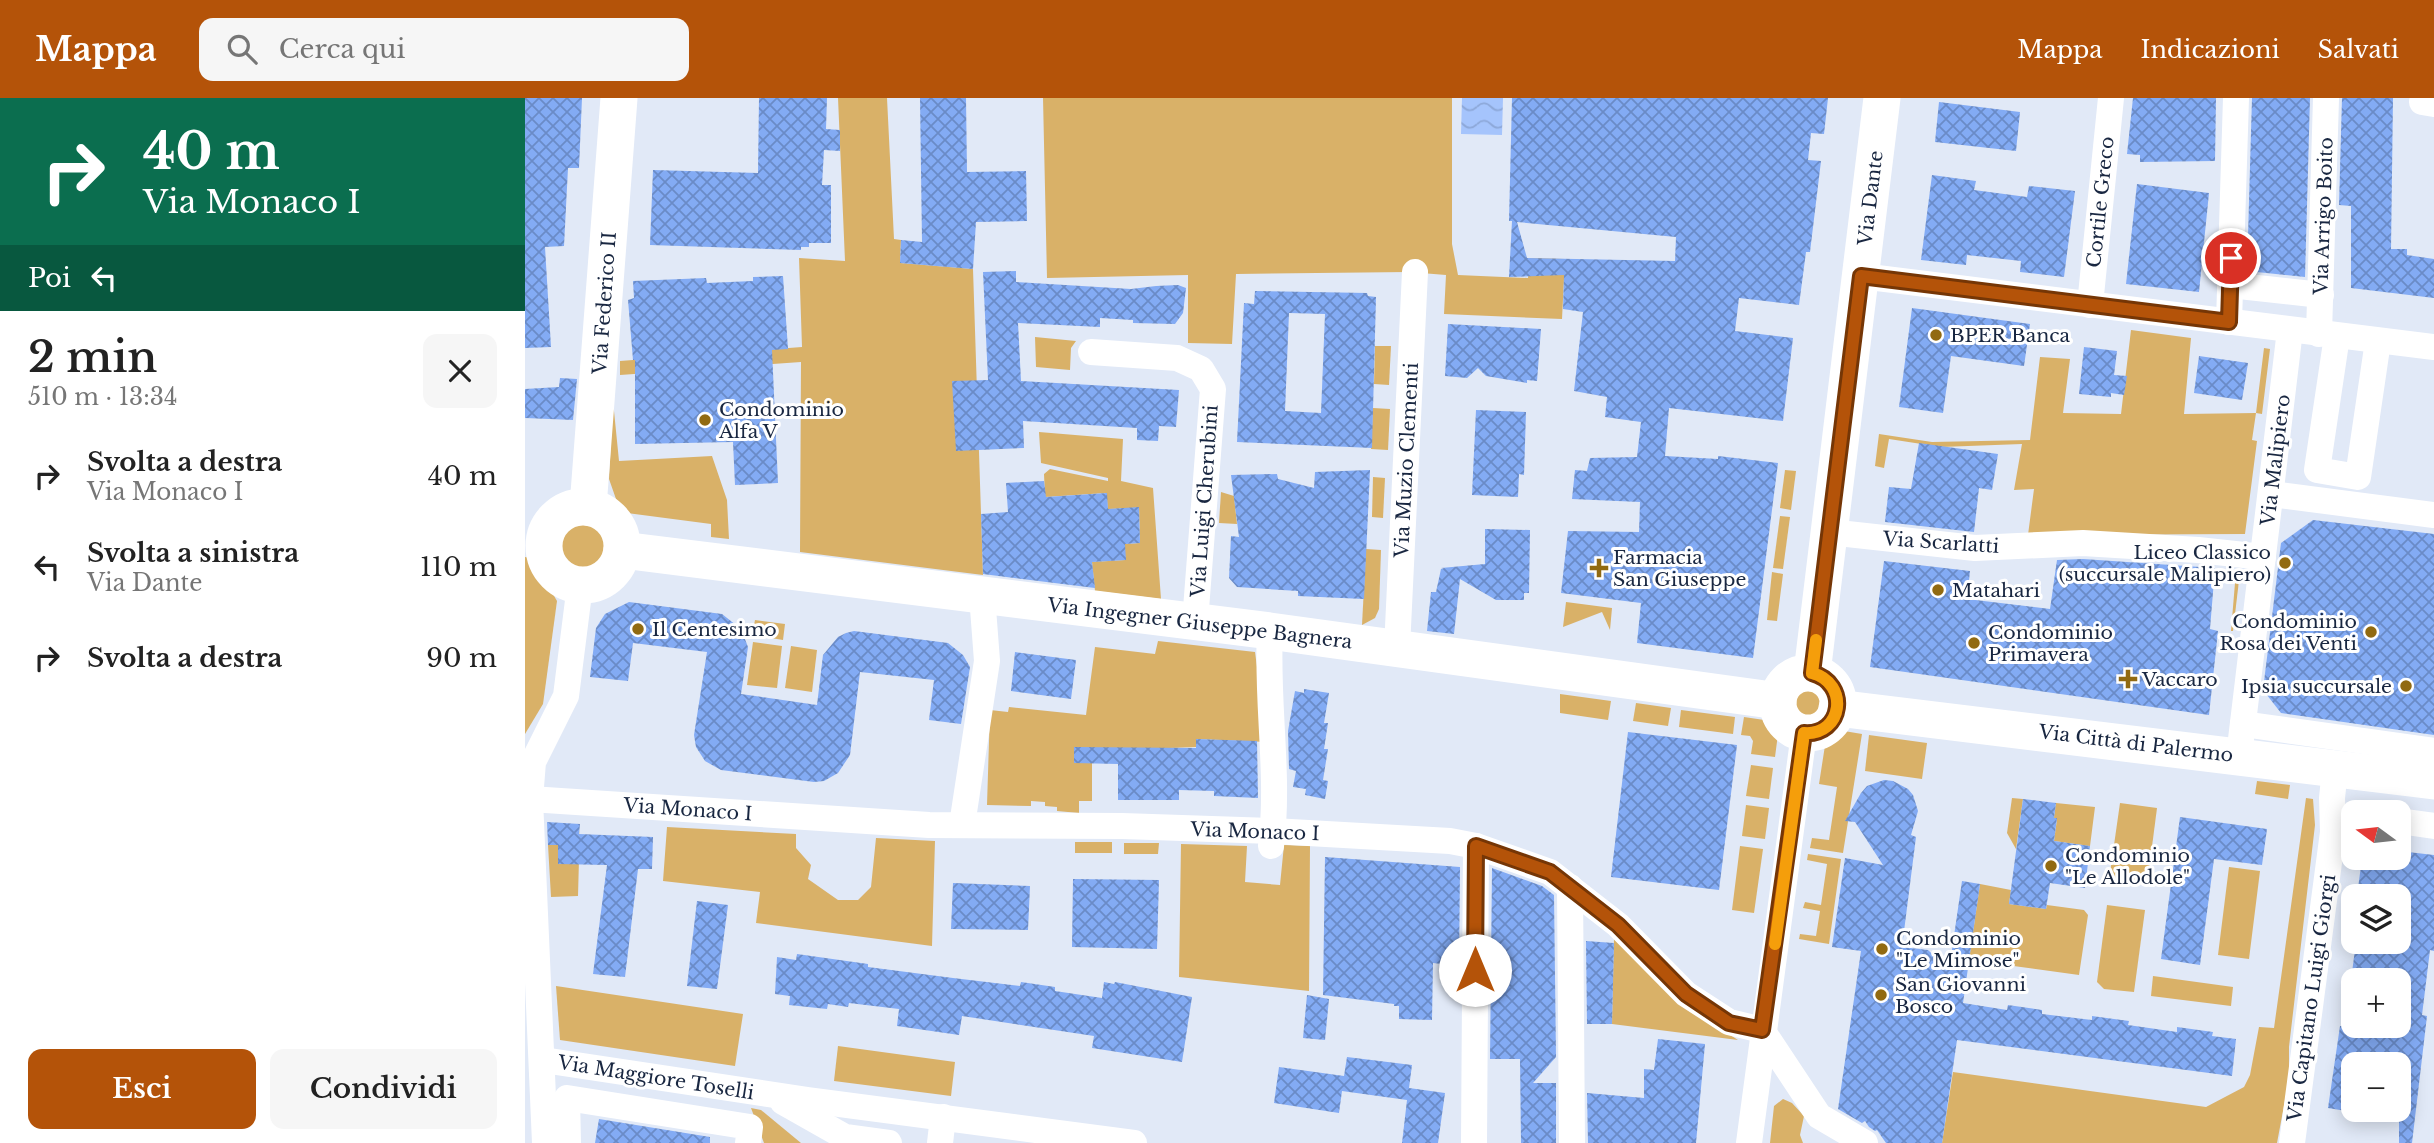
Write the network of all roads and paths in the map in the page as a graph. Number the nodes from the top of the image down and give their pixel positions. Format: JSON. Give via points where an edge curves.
{"nodes":[{"id":1,"x":619,"y":98,"type":"edge"},
{"id":2,"x":1882,"y":98,"type":"edge"},
{"id":3,"x":2111,"y":98,"type":"edge"},
{"id":4,"x":2236,"y":98,"type":"edge"},
{"id":5,"x":2326,"y":98,"type":"edge"},
{"id":6,"x":1415,"y":272,"type":"dead end"},
{"id":7,"x":1861,"y":276,"type":"junction"},
{"id":8,"x":2230,"y":285,"type":"junction"},
{"id":9,"x":2321,"y":295,"type":"junction"},
{"id":10,"x":2090,"y":305,"type":"junction"},
{"id":11,"x":2229,"y":322,"type":"junction"},
{"id":12,"x":2290,"y":330,"type":"junction"},
{"id":13,"x":2328,"y":335,"type":"junction"},
{"id":14,"x":2378,"y":341,"type":"junction"},
{"id":15,"x":2434,"y":347,"type":"edge"},
{"id":16,"x":1091,"y":352,"type":"dead end"},
{"id":17,"x":2271,"y":494,"type":"junction"},
{"id":18,"x":588,"y":507,"type":"junction"},
{"id":19,"x":2434,"y":515,"type":"edge"},
{"id":20,"x":1829,"y":532,"type":"junction"},
{"id":21,"x":535,"y":539,"type":"edge"},
{"id":22,"x":622,"y":550,"type":"junction"},
{"id":23,"x":2263,"y":557,"type":"junction"},
{"id":24,"x":580,"y":585,"type":"junction"},
{"id":25,"x":982,"y":596,"type":"junction"},
{"id":26,"x":1195,"y":622,"type":"junction"},
{"id":27,"x":1270,"y":631,"type":"junction"},
{"id":28,"x":1397,"y":648,"type":"junction"},
{"id":29,"x":1812,"y":673,"type":"junction"},
{"id":30,"x":1777,"y":701,"type":"junction"},
{"id":31,"x":1837,"y":708,"type":"junction"},
{"id":32,"x":1804,"y":733,"type":"junction"},
{"id":33,"x":2241,"y":740,"type":"junction"},
{"id":34,"x":2434,"y":751,"type":"edge"},
{"id":35,"x":2335,"y":769,"type":"junction"},
{"id":36,"x":2434,"y":781,"type":"edge"},
{"id":37,"x":530,"y":799,"type":"junction"},
{"id":38,"x":2341,"y":803,"type":"edge"},
{"id":39,"x":2341,"y":818,"type":"edge"},
{"id":40,"x":2411,"y":822,"type":"edge"},
{"id":41,"x":962,"y":825,"type":"junction"},
{"id":42,"x":2434,"y":825,"type":"edge"},
{"id":43,"x":1272,"y":840,"type":"junction"},
{"id":44,"x":1476,"y":846,"type":"junction"},
{"id":45,"x":1570,"y":887,"type":"junction"},
{"id":46,"x":1762,"y":1030,"type":"junction"},
{"id":47,"x":543,"y":1060,"type":"junction"},
{"id":48,"x":769,"y":1094,"type":"junction"},
{"id":49,"x":941,"y":1130,"type":"edge"},
{"id":50,"x":844,"y":1140,"type":"edge"},
{"id":51,"x":545,"y":1143,"type":"edge"},
{"id":52,"x":568,"y":1143,"type":"edge"},
{"id":53,"x":748,"y":1143,"type":"edge"},
{"id":54,"x":889,"y":1143,"type":"edge"},
{"id":55,"x":1134,"y":1143,"type":"edge"},
{"id":56,"x":1474,"y":1143,"type":"edge"},
{"id":57,"x":1572,"y":1143,"type":"edge"},
{"id":58,"x":1749,"y":1143,"type":"edge"},
{"id":59,"x":1865,"y":1143,"type":"edge"},
{"id":60,"x":2292,"y":1143,"type":"edge"}],
"edges":[{"from":1,"to":18,"type":"main road","name":"Via Federico II"},
{"from":2,"to":7,"type":"main road","name":"Via Dante"},
{"from":3,"to":10,"type":"street","name":"Cortile Greco"},
{"from":4,"to":8,"type":"street"},
{"from":5,"to":9,"type":"street","name":"Via Arrigo Boito"},
{"from":6,"to":28,"type":"street","name":"Via Muzio Clementi"},
{"from":7,"to":10,"type":"street"},
{"from":7,"to":20,"type":"main road","name":"Via Dante"},
{"from":8,"to":9,"type":"street"},
{"from":8,"to":11,"type":"street"},
{"from":9,"to":13,"type":"street","name":"Via Arrigo Boito"},
{"from":10,"to":11,"type":"street"},
{"from":11,"to":12,"type":"street"},
{"from":12,"to":13,"type":"street"},
{"from":12,"to":17,"type":"street","name":"Via Malipiero"},
{"from":13,"to":14,"type":"street"},
{"from":13,"to":14,"type":"street","name":"Via Arrigo Boito","via":[[2317,470],[2358,477]]},
{"from":14,"to":15,"type":"street"},
{"from":16,"to":26,"type":"street","name":"Via Luigi Cherubini","via":[[1177,358],[1201,369],[1213,389]]},
{"from":17,"to":19,"type":"street"},
{"from":17,"to":23,"type":"street","name":"Via Malipiero"},
{"from":18,"to":21,"type":"main road","via":[[565,512]]},
{"from":18,"to":22,"type":"main road","via":[[600,511],[617,527]]},
{"from":20,"to":23,"type":"street","name":"Via Scarlatti","via":[[1975,548],[2083,543]]},
{"from":20,"to":29,"type":"main road","name":"Via Dante"},
{"from":21,"to":24,"type":"main road","via":[[557,575]]},
{"from":22,"to":24,"type":"main road","via":[[619,561],[603,579]]},
{"from":22,"to":25,"type":"main road","name":"Via Ingegner Giuseppe Bagnera"},
{"from":23,"to":33,"type":"street","name":"Via Malipiero"},
{"from":24,"to":37,"type":"street","via":[[566,696],[533,762]]},
{"from":25,"to":26,"type":"main road","name":"Via Ingegner Giuseppe Bagnera"},
{"from":25,"to":41,"type":"street","via":[[987,661]]},
{"from":26,"to":27,"type":"main road","name":"Via Ingegner Giuseppe Bagnera"},
{"from":27,"to":28,"type":"main road","name":"Via Ingegner Giuseppe Bagnera"},
{"from":27,"to":43,"type":"street","via":[[1275,762]]},
{"from":28,"to":30,"type":"main road","name":"Via Ingegner Giuseppe Bagnera"},
{"from":29,"to":30,"type":"main road","via":[[1789,680]]},
{"from":29,"to":31,"type":"main road","via":[[1832,685]]},
{"from":30,"to":32,"type":"main road","via":[[1785,724]]},
{"from":31,"to":32,"type":"main road","via":[[1824,729]]},
{"from":31,"to":33,"type":"main road","name":"Via Città di Palermo"},
{"from":32,"to":46,"type":"street"},
{"from":33,"to":34,"type":"street"},
{"from":33,"to":35,"type":"main road","name":"Via Città di Palermo"},
{"from":35,"to":36,"type":"main road","name":"Via Città di Palermo"},
{"from":35,"to":38,"type":"street","name":"Via Capitano Luigi Giorgi"},
{"from":37,"to":41,"type":"street","name":"Via Monaco I"},
{"from":37,"to":47,"type":"street"},
{"from":39,"to":60,"type":"street","name":"Via Capitano Luigi Giorgi","via":[[2333,832]]},
{"from":40,"to":42,"type":"street"},
{"from":41,"to":43,"type":"street","name":"Via Monaco I","via":[[1122,826]]},
{"from":43,"to":44,"type":"street","name":"Via Monaco I","via":[[1450,841]]},
{"from":44,"to":45,"type":"street","name":"Via Monaco I","via":[[1550,872]]},
{"from":44,"to":56,"type":"street"},
{"from":45,"to":46,"type":"street","name":"Via Monaco I","via":[[1618,925],[1686,994],[1729,1023]]},
{"from":45,"to":57,"type":"street"},
{"from":46,"to":58,"type":"street"},
{"from":46,"to":59,"type":"street","via":[[1819,1116]]},
{"from":47,"to":48,"type":"street","name":"Via Maggiore Toselli"},
{"from":47,"to":51,"type":"street"},
{"from":48,"to":49,"type":"street","name":"Via Maggiore Toselli"},
{"from":48,"to":50,"type":"street","name":"Via Maggiore Toselli"},
{"from":49,"to":55,"type":"street","name":"Via Maggiore Toselli"},
{"from":50,"to":54,"type":"street","name":"Via Maggiore Toselli"},
{"from":52,"to":53,"type":"street","via":[[567,1098],[750,1127]]}]}
